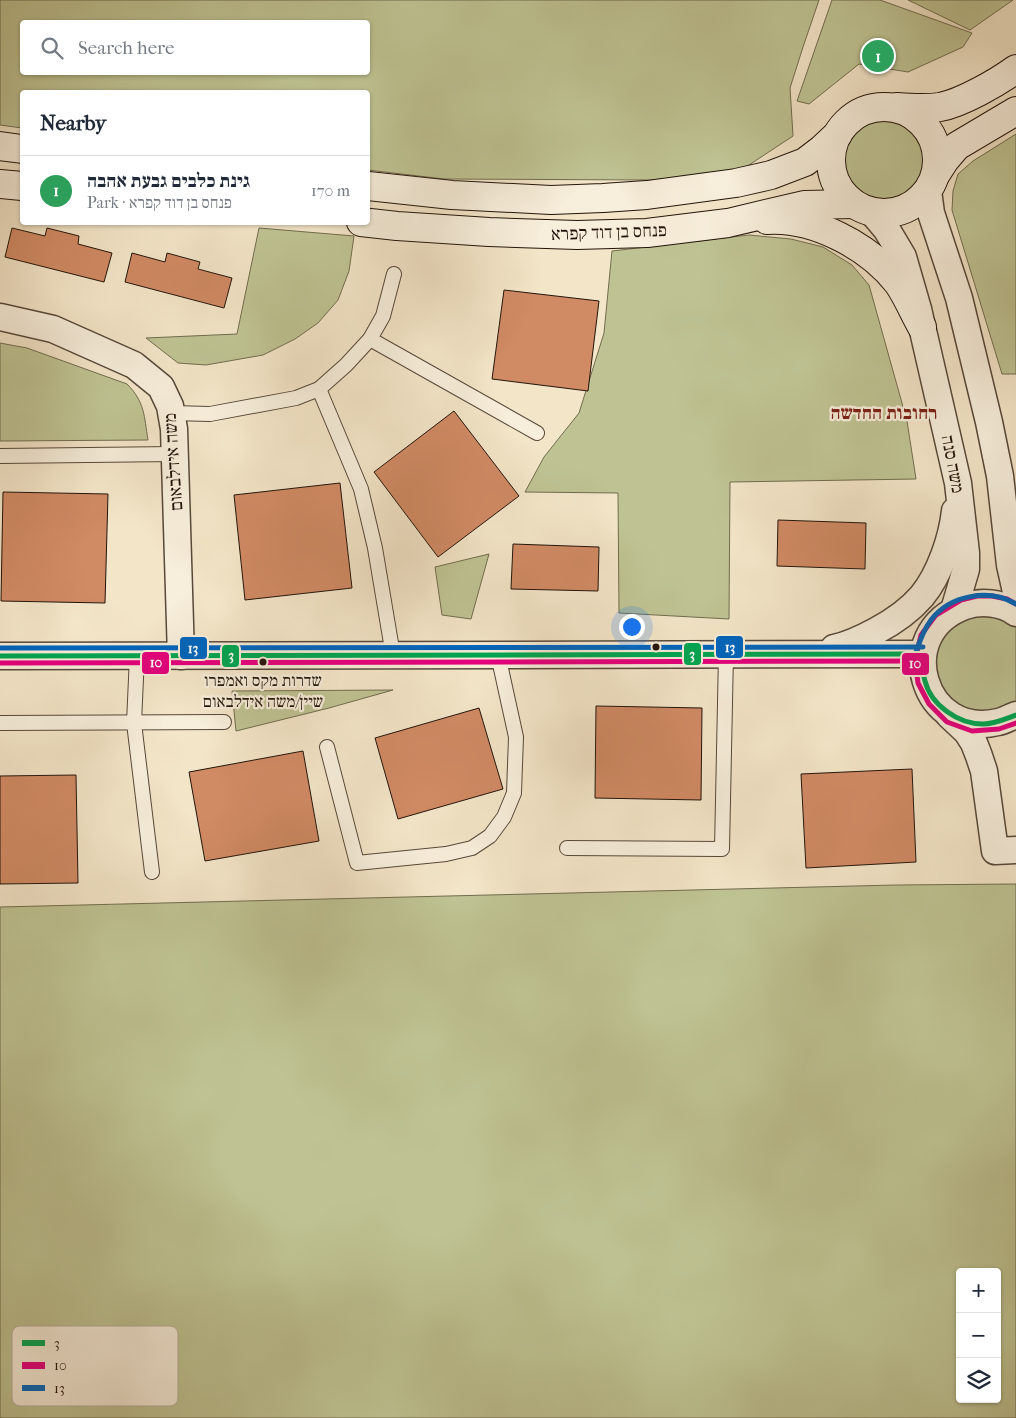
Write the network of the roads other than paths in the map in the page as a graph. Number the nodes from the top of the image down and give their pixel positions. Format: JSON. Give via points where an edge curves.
{"nodes":[{"id":1,"x":1016,"y":69,"type":"edge"},
{"id":2,"x":891,"y":106,"type":"junction"},
{"id":3,"x":1016,"y":110,"type":"edge"},
{"id":4,"x":838,"y":134,"type":"junction"},
{"id":5,"x":0,"y":146,"type":"edge"},
{"id":6,"x":20,"y":149,"type":"edge"},
{"id":7,"x":932,"y":182,"type":"junction"},
{"id":8,"x":0,"y":184,"type":"edge"},
{"id":9,"x":20,"y":186,"type":"edge"},
{"id":10,"x":370,"y":186,"type":"edge"},
{"id":11,"x":862,"y":207,"type":"junction"},
{"id":12,"x":370,"y":223,"type":"edge"},
{"id":13,"x":728,"y":223,"type":"junction"},
{"id":14,"x":394,"y":274,"type":"dead end"},
{"id":15,"x":0,"y":318,"type":"edge"},
{"id":16,"x":922,"y":327,"type":"junction"},
{"id":17,"x":370,"y":338,"type":"junction"},
{"id":18,"x":319,"y":389,"type":"junction"},
{"id":19,"x":171,"y":413,"type":"junction"},
{"id":20,"x":537,"y":433,"type":"dead end"},
{"id":21,"x":174,"y":454,"type":"junction"},
{"id":22,"x":0,"y":456,"type":"edge"},
{"id":23,"x":958,"y":483,"type":"junction"},
{"id":24,"x":1016,"y":592,"type":"edge"},
{"id":25,"x":954,"y":610,"type":"junction"},
{"id":26,"x":1016,"y":613,"type":"edge"},
{"id":27,"x":726,"y":654,"type":"junction"},
{"id":28,"x":794,"y":654,"type":"junction"},
{"id":29,"x":923,"y":654,"type":"junction"},
{"id":30,"x":393,"y":655,"type":"junction"},
{"id":31,"x":498,"y":655,"type":"junction"},
{"id":32,"x":0,"y":656,"type":"edge"},
{"id":33,"x":137,"y":656,"type":"junction"},
{"id":34,"x":181,"y":656,"type":"junction"},
{"id":35,"x":945,"y":710,"type":"junction"},
{"id":36,"x":1016,"y":715,"type":"edge"},
{"id":37,"x":224,"y":722,"type":"dead end"},
{"id":38,"x":0,"y":723,"type":"edge"},
{"id":39,"x":134,"y":723,"type":"junction"},
{"id":40,"x":327,"y":747,"type":"dead end"},
{"id":41,"x":568,"y":848,"type":"dead end"},
{"id":42,"x":1016,"y":850,"type":"edge"},
{"id":43,"x":152,"y":872,"type":"dead end"}],
"edges":[{"from":1,"to":2,"type":"main road","via":[[986,87],[942,106]]},
{"from":2,"to":4,"type":"main road","via":[[860,112],[847,121]]},
{"from":2,"to":7,"type":"main road","via":[[923,122],[934,138],[938,156]]},
{"from":3,"to":7,"type":"main road","via":[[957,146]]},
{"from":4,"to":10,"type":"main road","name":"פנחס בן דוד קפרא","via":[[805,162],[771,175],[647,195],[551,200],[452,195]]},
{"from":4,"to":11,"type":"main road","via":[[832,148],[834,180],[842,193]]},
{"from":5,"to":6,"type":"main road"},
{"from":7,"to":11,"type":"main road","via":[[917,202],[902,210],[887,213]]},
{"from":7,"to":24,"type":"street","via":[[931,213],[959,298],[989,422]]},
{"from":8,"to":9,"type":"main road"},
{"from":11,"to":13,"type":"main road","name":"פנחס בן דוד קפרא","via":[[804,205]]},
{"from":11,"to":16,"type":"street","name":"משה סנה","via":[[888,230],[903,257]]},
{"from":12,"to":13,"type":"main road","name":"פנחס בן דוד קפרא","via":[[577,235],[647,234]]},
{"from":13,"to":16,"type":"main road","via":[[796,222],[860,247],[878,261],[898,284]]},
{"from":14,"to":17,"type":"lane","via":[[383,316]]},
{"from":15,"to":19,"type":"street","name":"משה אידלבאום","via":[[53,329],[134,365],[161,387]]},
{"from":16,"to":23,"type":"street","name":"משה סנה"},
{"from":17,"to":18,"type":"lane"},
{"from":17,"to":20,"type":"lane"},
{"from":18,"to":19,"type":"lane","via":[[296,398],[210,414]]},
{"from":18,"to":30,"type":"lane","via":[[361,489],[376,548]]},
{"from":19,"to":21,"type":"street","name":"משה אידלבאום"},
{"from":21,"to":22,"type":"lane"},
{"from":21,"to":34,"type":"street","name":"משה אידלבאום"},
{"from":23,"to":25,"type":"street","name":"משה סנה","via":[[966,570]]},
{"from":23,"to":28,"type":"street","via":[[954,523],[946,551],[934,579],[922,596],[888,624],[863,638],[837,647]]},
{"from":25,"to":26,"type":"street","via":[[992,603]]},
{"from":25,"to":29,"type":"street","via":[[939,621]]},
{"from":27,"to":28,"type":"street"},
{"from":27,"to":31,"type":"street"},
{"from":27,"to":41,"type":"lane","via":[[722,849]]},
{"from":28,"to":29,"type":"street"},
{"from":29,"to":35,"type":"street","via":[[923,675],[931,695]]},
{"from":30,"to":31,"type":"street"},
{"from":30,"to":34,"type":"street"},
{"from":31,"to":40,"type":"lane","via":[[516,737],[514,793],[504,817],[490,836],[472,848],[446,854],[358,862]]},
{"from":32,"to":33,"type":"street"},
{"from":33,"to":34,"type":"street"},
{"from":33,"to":39,"type":"lane"},
{"from":35,"to":36,"type":"street","via":[[961,720],[980,724],[999,722]]},
{"from":35,"to":42,"type":"street","via":[[967,732],[979,756],[995,851]]},
{"from":37,"to":39,"type":"lane"},
{"from":38,"to":39,"type":"lane"},
{"from":39,"to":43,"type":"lane"}]}
